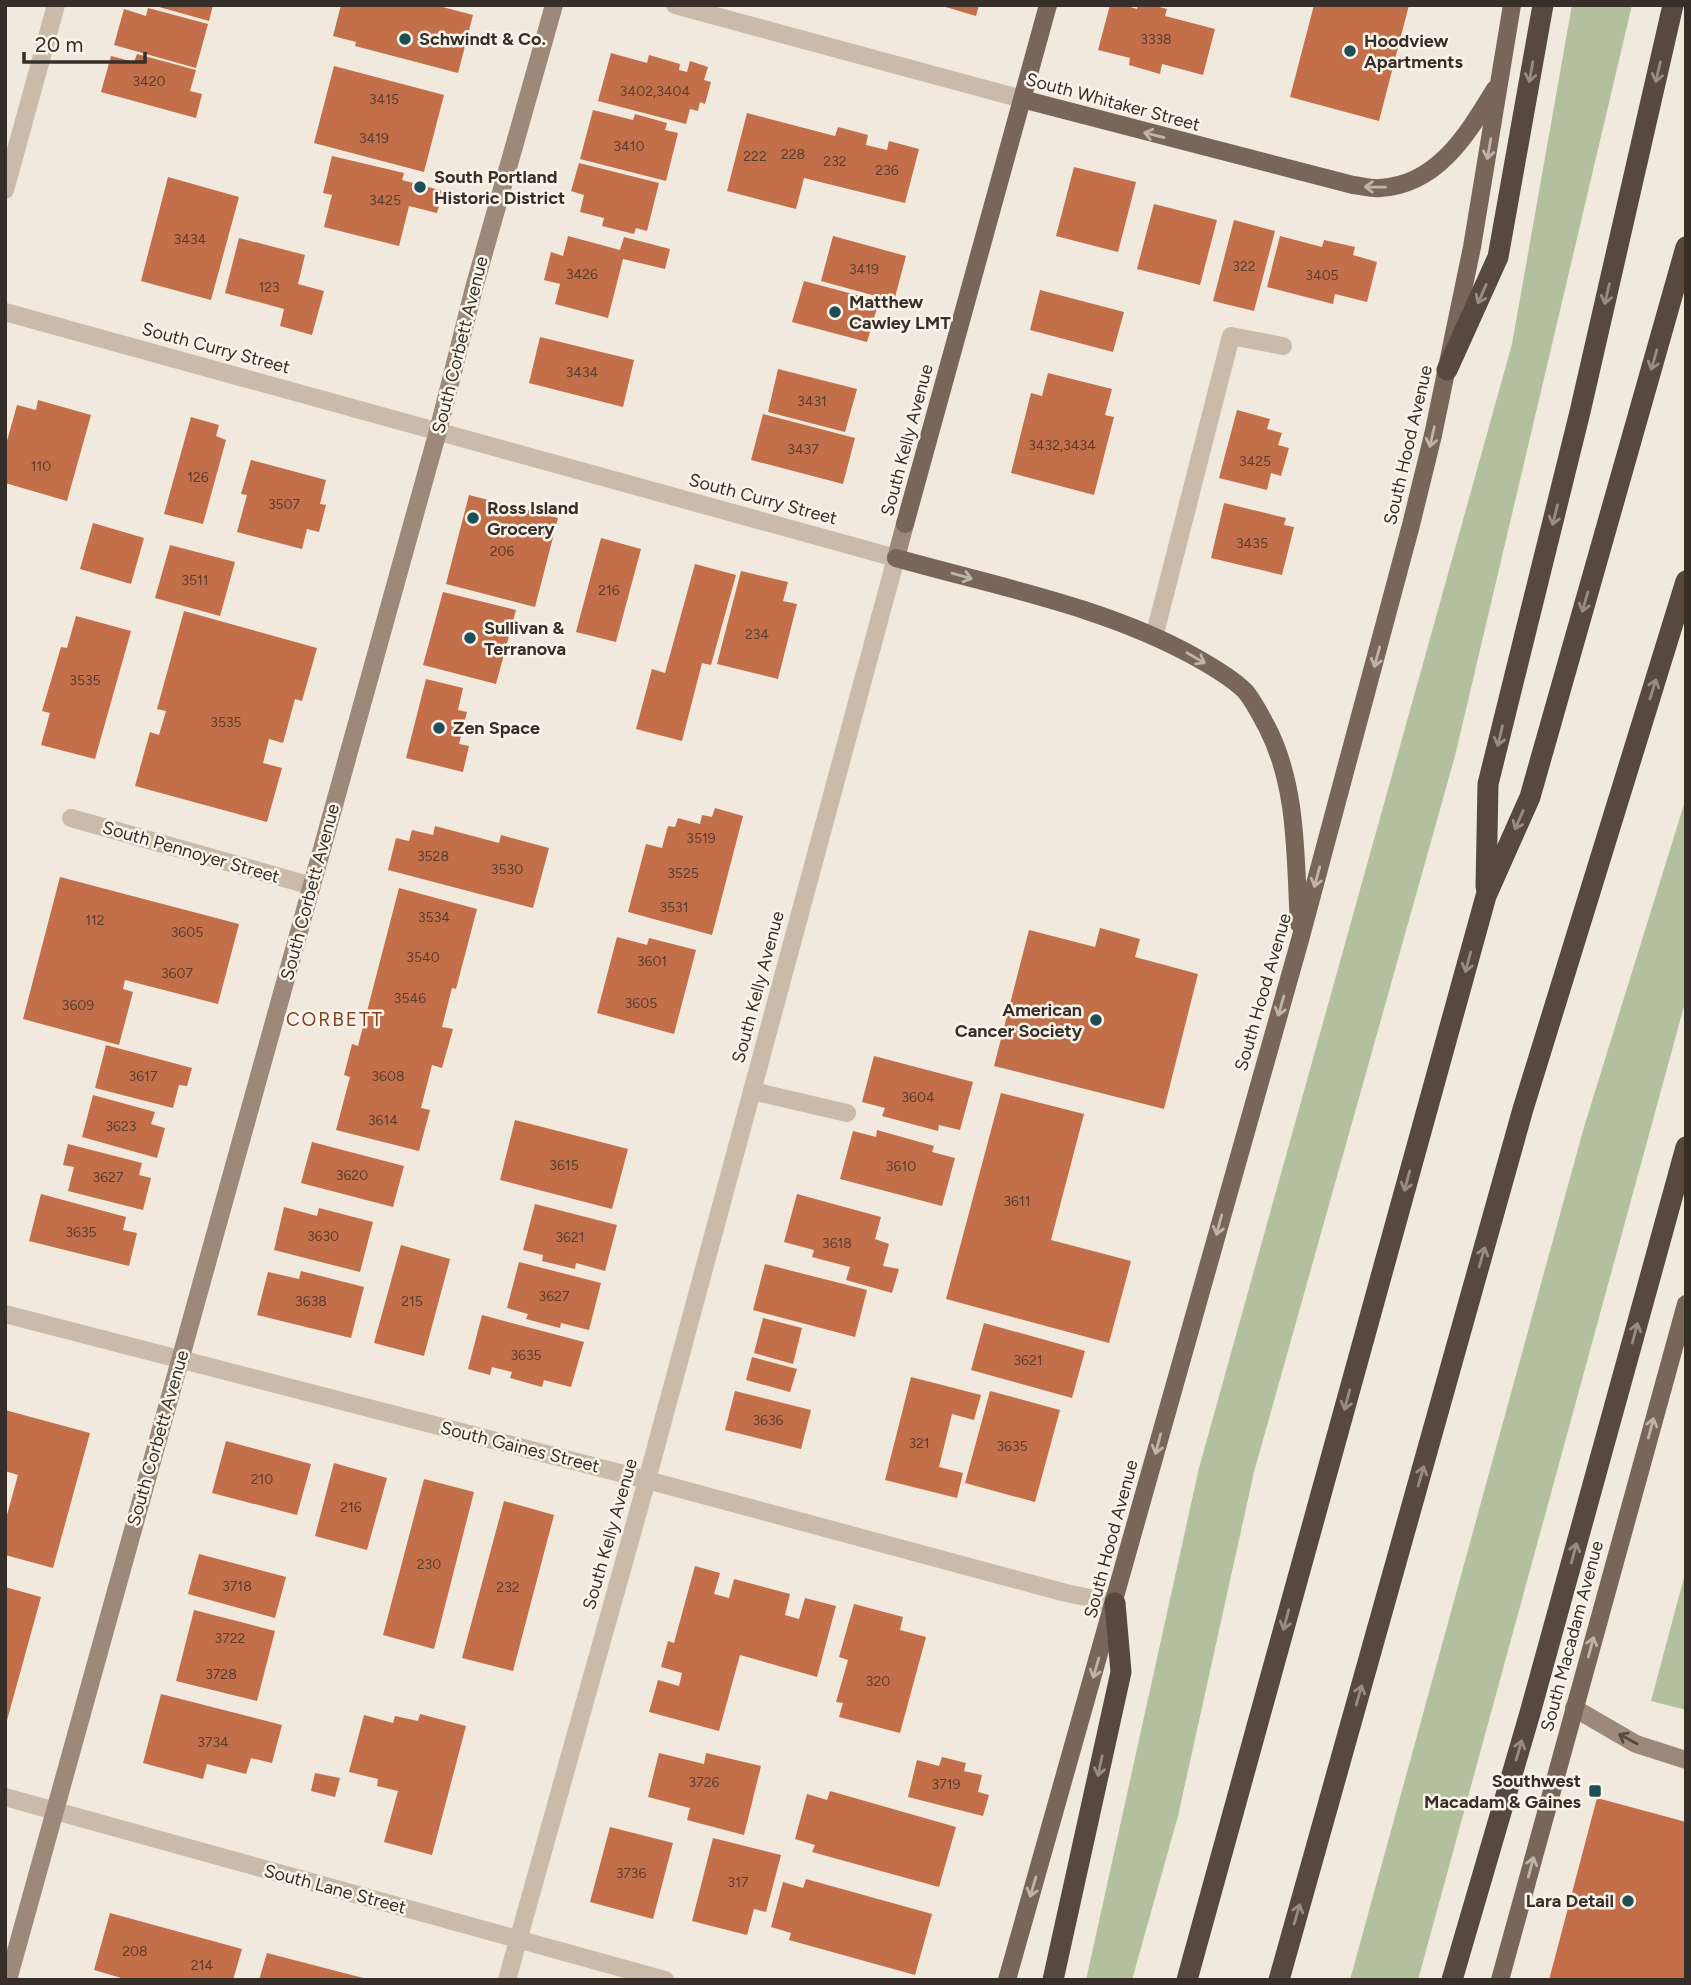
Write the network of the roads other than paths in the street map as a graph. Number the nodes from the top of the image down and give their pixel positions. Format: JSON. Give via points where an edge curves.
{"nodes":[{"id":1,"x":56,"y":5,"type":"edge"},
{"id":2,"x":554,"y":5,"type":"edge"},
{"id":3,"x":675,"y":5,"type":"edge"},
{"id":4,"x":1048,"y":5,"type":"edge"},
{"id":5,"x":1512,"y":5,"type":"edge"},
{"id":6,"x":1543,"y":5,"type":"edge"},
{"id":7,"x":1673,"y":5,"type":"edge"},
{"id":8,"x":1500,"y":81,"type":"junction"},
{"id":9,"x":1022,"y":99,"type":"junction"},
{"id":10,"x":5,"y":190,"type":"edge"},
{"id":11,"x":1686,"y":247,"type":"edge"},
{"id":12,"x":5,"y":312,"type":"edge"},
{"id":13,"x":1283,"y":346,"type":"dead end"},
{"id":14,"x":1447,"y":370,"type":"junction"},
{"id":15,"x":438,"y":431,"type":"junction"},
{"id":16,"x":905,"y":524,"type":"joint"},
{"id":17,"x":896,"y":558,"type":"junction"},
{"id":18,"x":1686,"y":581,"type":"edge"},
{"id":19,"x":1154,"y":637,"type":"junction"},
{"id":20,"x":71,"y":818,"type":"dead end"},
{"id":21,"x":312,"y":886,"type":"junction"},
{"id":22,"x":1486,"y":896,"type":"junction"},
{"id":23,"x":1300,"y":940,"type":"junction"},
{"id":24,"x":752,"y":1091,"type":"junction"},
{"id":25,"x":847,"y":1113,"type":"dead end"},
{"id":26,"x":1686,"y":1147,"type":"edge"},
{"id":27,"x":1686,"y":1304,"type":"edge"},
{"id":28,"x":5,"y":1314,"type":"edge"},
{"id":29,"x":181,"y":1359,"type":"junction"},
{"id":30,"x":647,"y":1480,"type":"junction"},
{"id":31,"x":1115,"y":1603,"type":"junction"},
{"id":32,"x":1574,"y":1708,"type":"junction"},
{"id":33,"x":1686,"y":1760,"type":"edge"},
{"id":34,"x":5,"y":1797,"type":"edge"},
{"id":35,"x":53,"y":1811,"type":"junction"},
{"id":36,"x":519,"y":1940,"type":"junction"},
{"id":37,"x":8,"y":1980,"type":"edge"},
{"id":38,"x":507,"y":1980,"type":"edge"},
{"id":39,"x":665,"y":1980,"type":"edge"},
{"id":40,"x":1007,"y":1980,"type":"edge"},
{"id":41,"x":1053,"y":1980,"type":"edge"},
{"id":42,"x":1187,"y":1980,"type":"edge"},
{"id":43,"x":1279,"y":1980,"type":"edge"},
{"id":44,"x":1452,"y":1980,"type":"edge"},
{"id":45,"x":1500,"y":1980,"type":"edge"}],
"edges":[{"from":1,"to":10,"type":"street"},
{"from":2,"to":15,"type":"street","name":"South Corbett Avenue"},
{"from":3,"to":9,"type":"street","name":"South Whitaker Street"},
{"from":4,"to":9,"type":"main road","name":"South Kelly Avenue"},
{"from":5,"to":8,"type":"main road","name":"South Hood Avenue"},
{"from":6,"to":14,"type":"highway","one_way":true,"via":[[1498,257]]},
{"from":7,"to":22,"type":"highway","one_way":true,"via":[[1580,412],[1488,784]]},
{"from":8,"to":9,"type":"main road","name":"South Whitaker Street","one_way":true,"via":[[1470,131],[1438,166],[1418,179],[1379,188],[1353,186]]},
{"from":8,"to":14,"type":"main road","name":"South Hood Avenue","one_way":true},
{"from":9,"to":16,"type":"main road","name":"South Kelly Avenue"},
{"from":11,"to":22,"type":"highway","one_way":true,"via":[[1530,797]]},
{"from":12,"to":15,"type":"street","name":"South Curry Street"},
{"from":13,"to":19,"type":"street","via":[[1231,336]]},
{"from":14,"to":23,"type":"main road","name":"South Hood Avenue","one_way":true,"via":[[1401,564]]},
{"from":15,"to":17,"type":"street","name":"South Curry Street"},
{"from":15,"to":21,"type":"street","name":"South Corbett Avenue"},
{"from":16,"to":17,"type":"street","name":"South Kelly Avenue"},
{"from":17,"to":19,"type":"main road","name":"South Curry Street","one_way":true,"via":[[1088,612]]},
{"from":17,"to":24,"type":"street","name":"South Kelly Avenue"},
{"from":43,"to":18,"type":"highway","one_way":true,"via":[[1524,1109]]},
{"from":19,"to":23,"type":"main road","name":"South Curry Street","one_way":true,"via":[[1212,667],[1245,692],[1267,727],[1279,754],[1294,826]]},
{"from":20,"to":21,"type":"street","name":"South Pennoyer Street"},
{"from":21,"to":29,"type":"street","name":"South Corbett Avenue"},
{"from":22,"to":42,"type":"highway","one_way":true},
{"from":23,"to":31,"type":"main road","name":"South Hood Avenue","one_way":true},
{"from":24,"to":25,"type":"street"},
{"from":24,"to":30,"type":"street","name":"South Kelly Avenue"},
{"from":44,"to":26,"type":"highway","one_way":true},
{"from":32,"to":27,"type":"main road","name":"South Macadam Avenue","one_way":true},
{"from":28,"to":29,"type":"street","name":"South Gaines Street"},
{"from":29,"to":30,"type":"street","name":"South Gaines Street"},
{"from":29,"to":35,"type":"street","name":"South Corbett Avenue"},
{"from":30,"to":31,"type":"street","name":"South Gaines Street"},
{"from":30,"to":36,"type":"street","name":"South Kelly Avenue"},
{"from":31,"to":40,"type":"main road","name":"South Hood Avenue","one_way":true},
{"from":31,"to":41,"type":"highway","one_way":true,"via":[[1121,1672]]},
{"from":33,"to":32,"type":"street","one_way":true,"via":[[1636,1744]]},
{"from":45,"to":32,"type":"main road","name":"South Macadam Avenue","one_way":true},
{"from":34,"to":35,"type":"street","name":"South Lane Street"},
{"from":35,"to":36,"type":"street","name":"South Lane Street"},
{"from":35,"to":37,"type":"street","name":"South Corbett Avenue"},
{"from":36,"to":38,"type":"street","name":"South Kelly Avenue"},
{"from":36,"to":39,"type":"street","name":"South Lane Street"}]}
